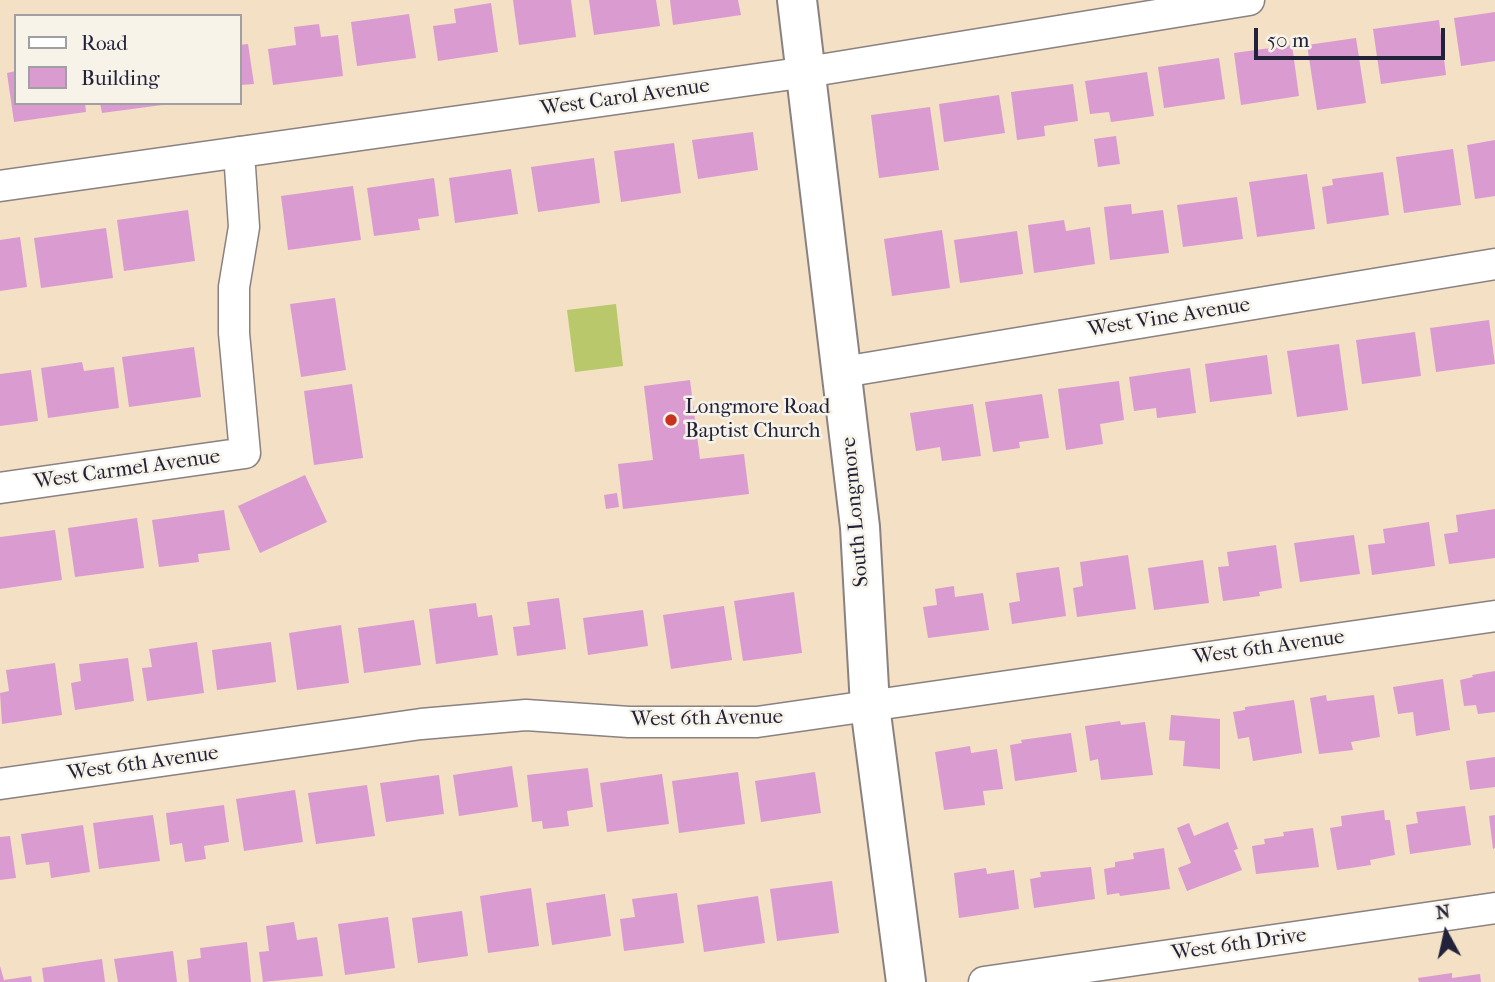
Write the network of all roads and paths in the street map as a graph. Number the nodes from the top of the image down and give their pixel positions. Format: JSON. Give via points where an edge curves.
{"nodes":[{"id":1,"x":797,"y":0,"type":"edge"},
{"id":2,"x":1249,"y":0,"type":"edge"},
{"id":3,"x":807,"y":72,"type":"junction"},
{"id":4,"x":239,"y":152,"type":"junction"},
{"id":5,"x":0,"y":186,"type":"edge"},
{"id":6,"x":1495,"y":264,"type":"edge"},
{"id":7,"x":843,"y":372,"type":"junction"},
{"id":8,"x":0,"y":488,"type":"edge"},
{"id":9,"x":1495,"y":616,"type":"edge"},
{"id":10,"x":870,"y":706,"type":"junction"},
{"id":11,"x":0,"y":785,"type":"edge"},
{"id":12,"x":1495,"y":908,"type":"edge"},
{"id":13,"x":906,"y":982,"type":"edge"},
{"id":14,"x":984,"y":982,"type":"edge"}],
"edges":[{"from":1,"to":3,"type":"street","name":"South Longmore"},
{"from":2,"to":3,"type":"street","name":"West Carol Avenue"},
{"from":3,"to":4,"type":"street","name":"West Carol Avenue"},
{"from":3,"to":7,"type":"street","name":"South Longmore"},
{"from":4,"to":5,"type":"street","name":"West Carol Avenue"},
{"from":4,"to":8,"type":"street","name":"West Carmel Avenue","via":[[244,227],[234,287],[234,332],[245,453]]},
{"from":6,"to":7,"type":"street","name":"West Vine Avenue"},
{"from":7,"to":10,"type":"street","name":"South Longmore","via":[[860,527]]},
{"from":9,"to":10,"type":"street","name":"West 6th Avenue"},
{"from":10,"to":11,"type":"street","name":"West 6th Avenue","via":[[757,722],[629,722],[526,715],[421,724]]},
{"from":10,"to":13,"type":"street","name":"South Longmore"},
{"from":12,"to":14,"type":"street","name":"West 6th Drive"}]}
